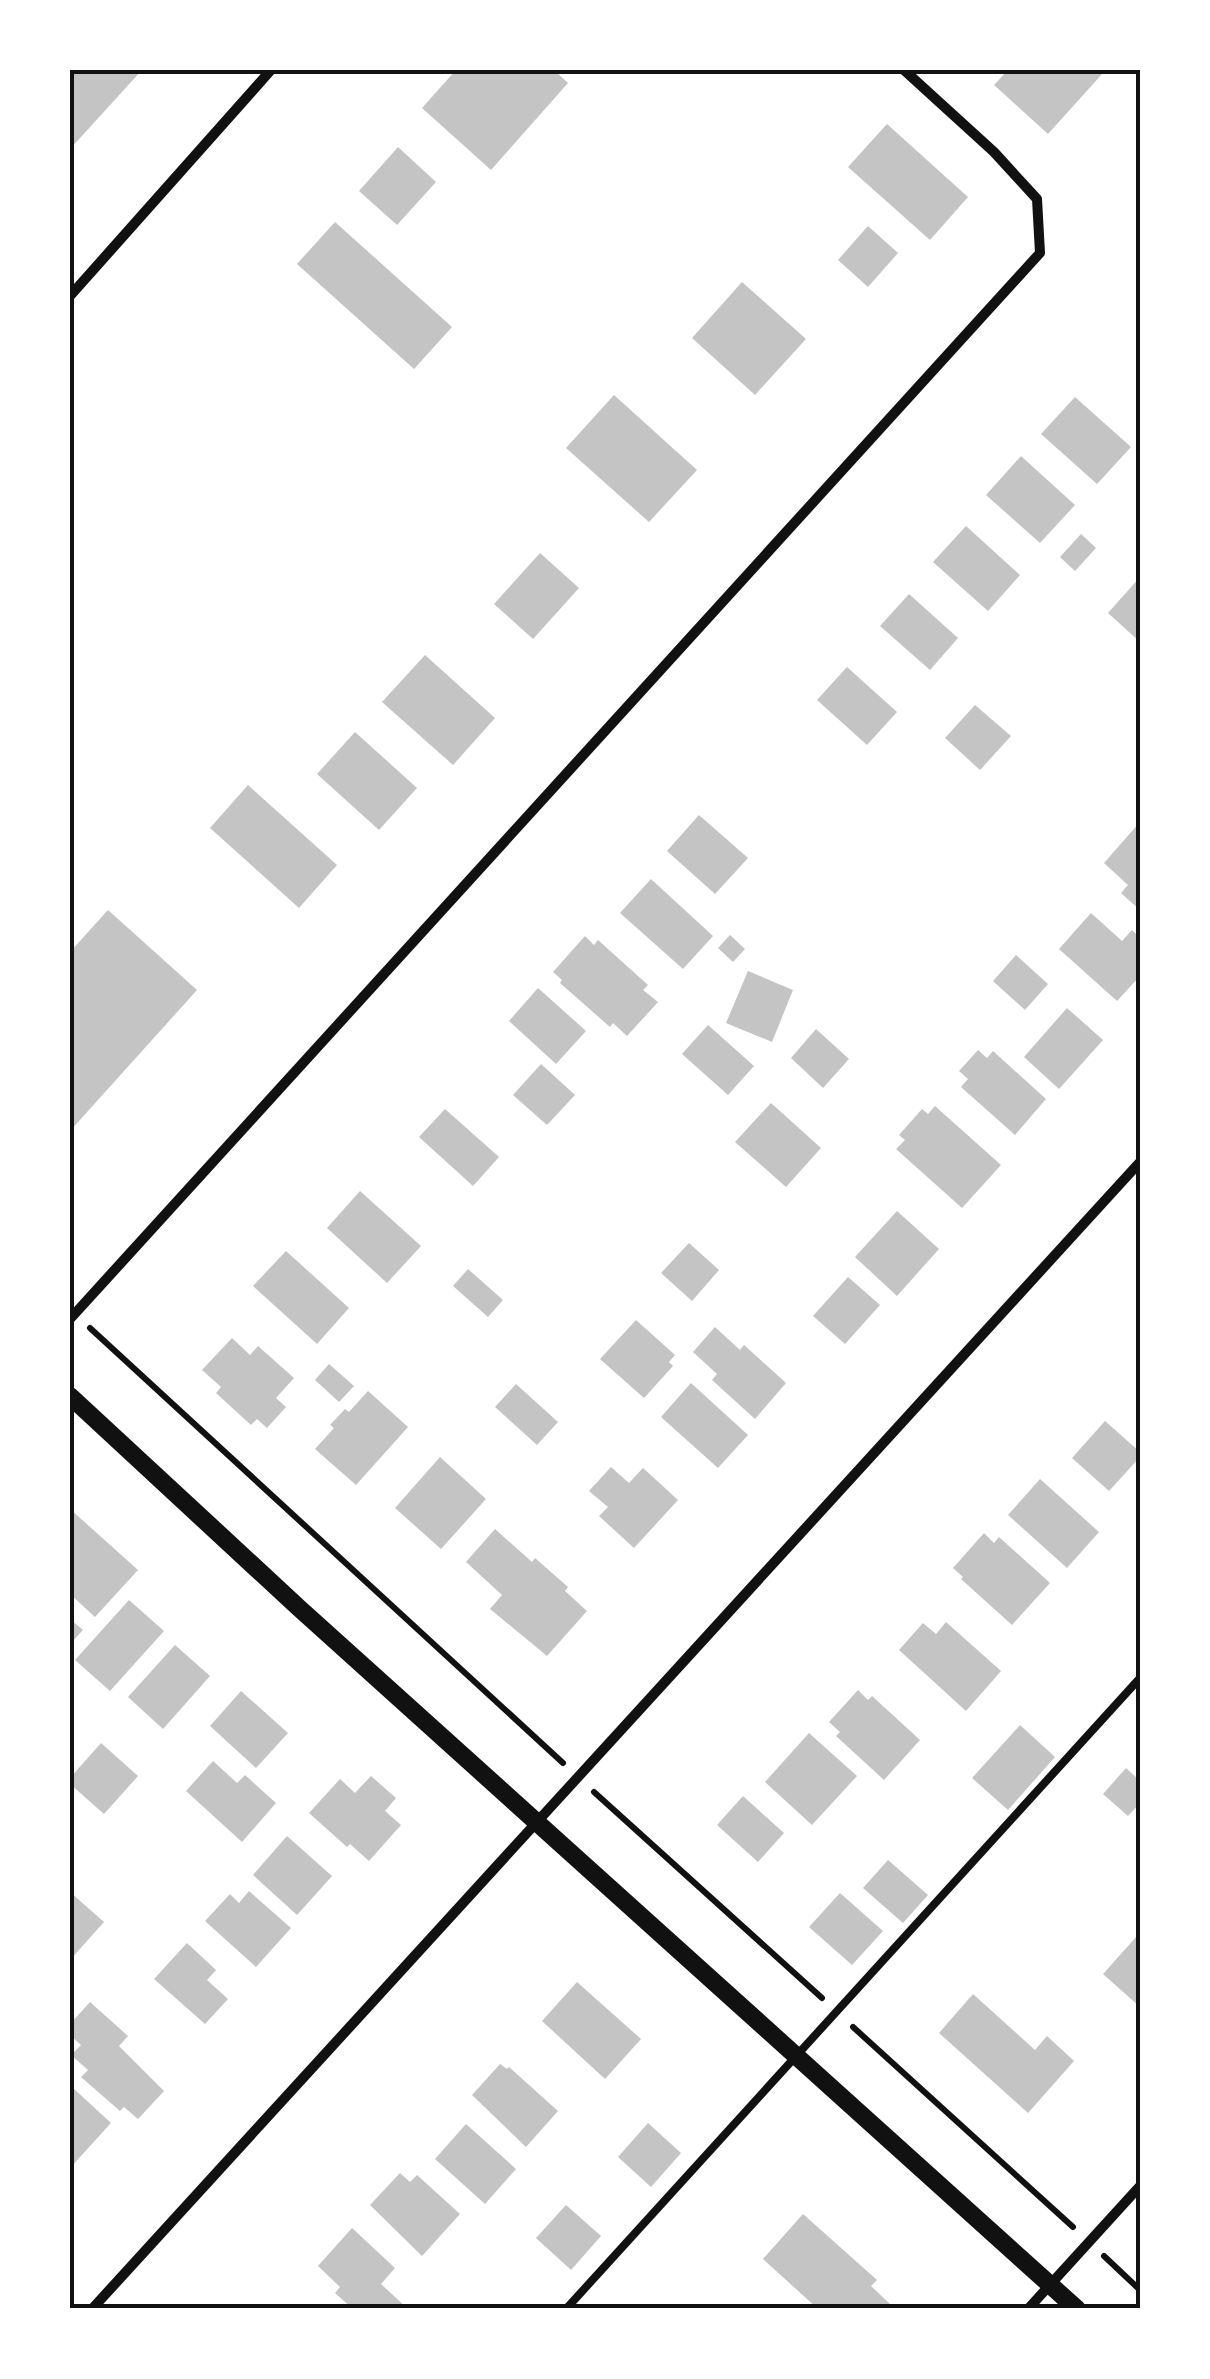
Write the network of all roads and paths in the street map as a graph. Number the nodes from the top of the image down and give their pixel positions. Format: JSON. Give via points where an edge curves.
{"nodes":[{"id":1,"x":270,"y":70,"type":"edge"},
{"id":2,"x":904,"y":70,"type":"edge"},
{"id":3,"x":70,"y":296,"type":"edge"},
{"id":4,"x":1140,"y":1162,"type":"edge"},
{"id":5,"x":70,"y":1319,"type":"edge"},
{"id":6,"x":97,"y":1335,"type":"dead end"},
{"id":7,"x":70,"y":1396,"type":"edge"},
{"id":8,"x":1140,"y":1678,"type":"edge"},
{"id":9,"x":556,"y":1757,"type":"dead end"},
{"id":10,"x":537,"y":1823,"type":"junction"},
{"id":11,"x":795,"y":2055,"type":"junction"},
{"id":12,"x":1140,"y":2186,"type":"edge"},
{"id":13,"x":1109,"y":2260,"type":"dead end"},
{"id":14,"x":1050,"y":2285,"type":"junction"},
{"id":15,"x":1140,"y":2290,"type":"edge"},
{"id":16,"x":92,"y":2309,"type":"edge"},
{"id":17,"x":566,"y":2309,"type":"edge"},
{"id":18,"x":1028,"y":2309,"type":"edge"},
{"id":19,"x":1077,"y":2309,"type":"edge"}],
"edges":[{"from":1,"to":3,"type":"street"},
{"from":2,"to":5,"type":"street","via":[[1037,200],[1040,253]]},
{"from":4,"to":10,"type":"street"},
{"from":6,"to":9,"type":"path"},
{"from":7,"to":10,"type":"street"},
{"from":8,"to":11,"type":"lane"},
{"from":10,"to":11,"type":"street"},
{"from":10,"to":16,"type":"street"},
{"from":11,"to":14,"type":"street"},
{"from":11,"to":17,"type":"lane"},
{"from":12,"to":14,"type":"street"},
{"from":13,"to":15,"type":"path"},
{"from":14,"to":18,"type":"street"},
{"from":14,"to":19,"type":"street"}]}
